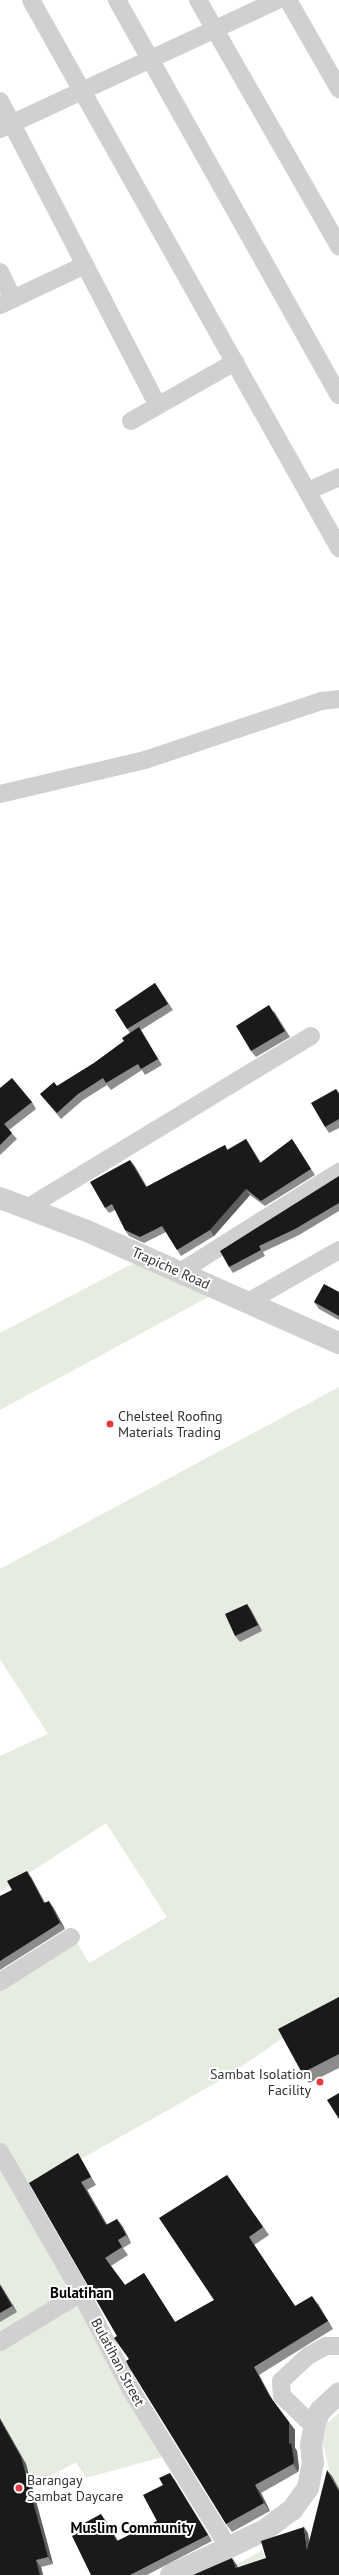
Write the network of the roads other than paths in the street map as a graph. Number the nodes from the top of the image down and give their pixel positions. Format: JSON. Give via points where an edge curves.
{"nodes":[{"id":1,"x":31,"y":0,"type":"edge"},
{"id":2,"x":117,"y":0,"type":"edge"},
{"id":3,"x":198,"y":0,"type":"edge"},
{"id":4,"x":278,"y":0,"type":"edge"},
{"id":5,"x":288,"y":0,"type":"edge"},
{"id":6,"x":214,"y":30,"type":"junction"},
{"id":7,"x":150,"y":59,"type":"junction"},
{"id":8,"x":339,"y":89,"type":"edge"},
{"id":9,"x":83,"y":90,"type":"junction"},
{"id":10,"x":0,"y":101,"type":"edge"},
{"id":11,"x":6,"y":126,"type":"edge"},
{"id":12,"x":339,"y":246,"type":"edge"},
{"id":13,"x":85,"y":265,"type":"junction"},
{"id":14,"x":0,"y":272,"type":"edge"},
{"id":15,"x":6,"y":302,"type":"edge"},
{"id":16,"x":235,"y":362,"type":"junction"},
{"id":17,"x":339,"y":395,"type":"edge"},
{"id":18,"x":158,"y":406,"type":"junction"},
{"id":19,"x":131,"y":421,"type":"dead end"},
{"id":20,"x":339,"y":478,"type":"edge"},
{"id":21,"x":308,"y":491,"type":"junction"},
{"id":22,"x":339,"y":548,"type":"edge"},
{"id":23,"x":339,"y":699,"type":"edge"},
{"id":24,"x":0,"y":794,"type":"edge"},
{"id":25,"x":311,"y":1036,"type":"dead end"},
{"id":26,"x":339,"y":1172,"type":"edge"},
{"id":27,"x":0,"y":1198,"type":"edge"},
{"id":28,"x":27,"y":1208,"type":"junction"},
{"id":29,"x":339,"y":1250,"type":"edge"},
{"id":30,"x":180,"y":1272,"type":"junction"},
{"id":31,"x":248,"y":1302,"type":"junction"},
{"id":32,"x":339,"y":1342,"type":"edge"},
{"id":33,"x":71,"y":1937,"type":"dead end"},
{"id":34,"x":0,"y":1982,"type":"edge"},
{"id":35,"x":0,"y":2152,"type":"edge"},
{"id":36,"x":81,"y":2293,"type":"junction"},
{"id":37,"x":0,"y":2342,"type":"edge"},
{"id":38,"x":339,"y":2346,"type":"edge"},
{"id":39,"x":339,"y":2393,"type":"edge"},
{"id":40,"x":315,"y":2423,"type":"junction"},
{"id":41,"x":229,"y":2548,"type":"junction"},
{"id":42,"x":171,"y":2575,"type":"edge"}],
"edges":[{"from":1,"to":9,"type":"street"},
{"from":2,"to":7,"type":"street"},
{"from":3,"to":6,"type":"street"},
{"from":4,"to":6,"type":"street"},
{"from":5,"to":8,"type":"street"},
{"from":6,"to":7,"type":"street"},
{"from":6,"to":12,"type":"street"},
{"from":7,"to":9,"type":"street"},
{"from":7,"to":17,"type":"street"},
{"from":9,"to":11,"type":"street"},
{"from":9,"to":16,"type":"street"},
{"from":10,"to":11,"type":"street"},
{"from":11,"to":13,"type":"street"},
{"from":13,"to":15,"type":"street"},
{"from":13,"to":18,"type":"street"},
{"from":14,"to":15,"type":"street"},
{"from":16,"to":18,"type":"street"},
{"from":16,"to":21,"type":"street"},
{"from":18,"to":19,"type":"street"},
{"from":20,"to":21,"type":"street"},
{"from":21,"to":22,"type":"street"},
{"from":23,"to":24,"type":"street","via":[[321,701],[146,760]]},
{"from":25,"to":28,"type":"street"},
{"from":26,"to":30,"type":"street"},
{"from":27,"to":28,"type":"street","name":"Trapiche Road"},
{"from":28,"to":30,"type":"street","name":"Trapiche Road"},
{"from":29,"to":31,"type":"street"},
{"from":30,"to":31,"type":"street","name":"Trapiche Road"},
{"from":31,"to":32,"type":"street","name":"Trapiche Road"},
{"from":33,"to":34,"type":"street"},
{"from":35,"to":36,"type":"street","name":"Bulatihan Street"},
{"from":36,"to":37,"type":"street"},
{"from":36,"to":41,"type":"street","name":"Bulatihan Street","via":[[131,2390]]},
{"from":38,"to":40,"type":"street","via":[[326,2346],[308,2356],[280,2381],[282,2396],[306,2419]]},
{"from":39,"to":40,"type":"street","via":[[320,2411]]},
{"from":40,"to":41,"type":"street","via":[[311,2445],[313,2462],[308,2488],[292,2510],[265,2530]]},
{"from":41,"to":42,"type":"street"}]}
